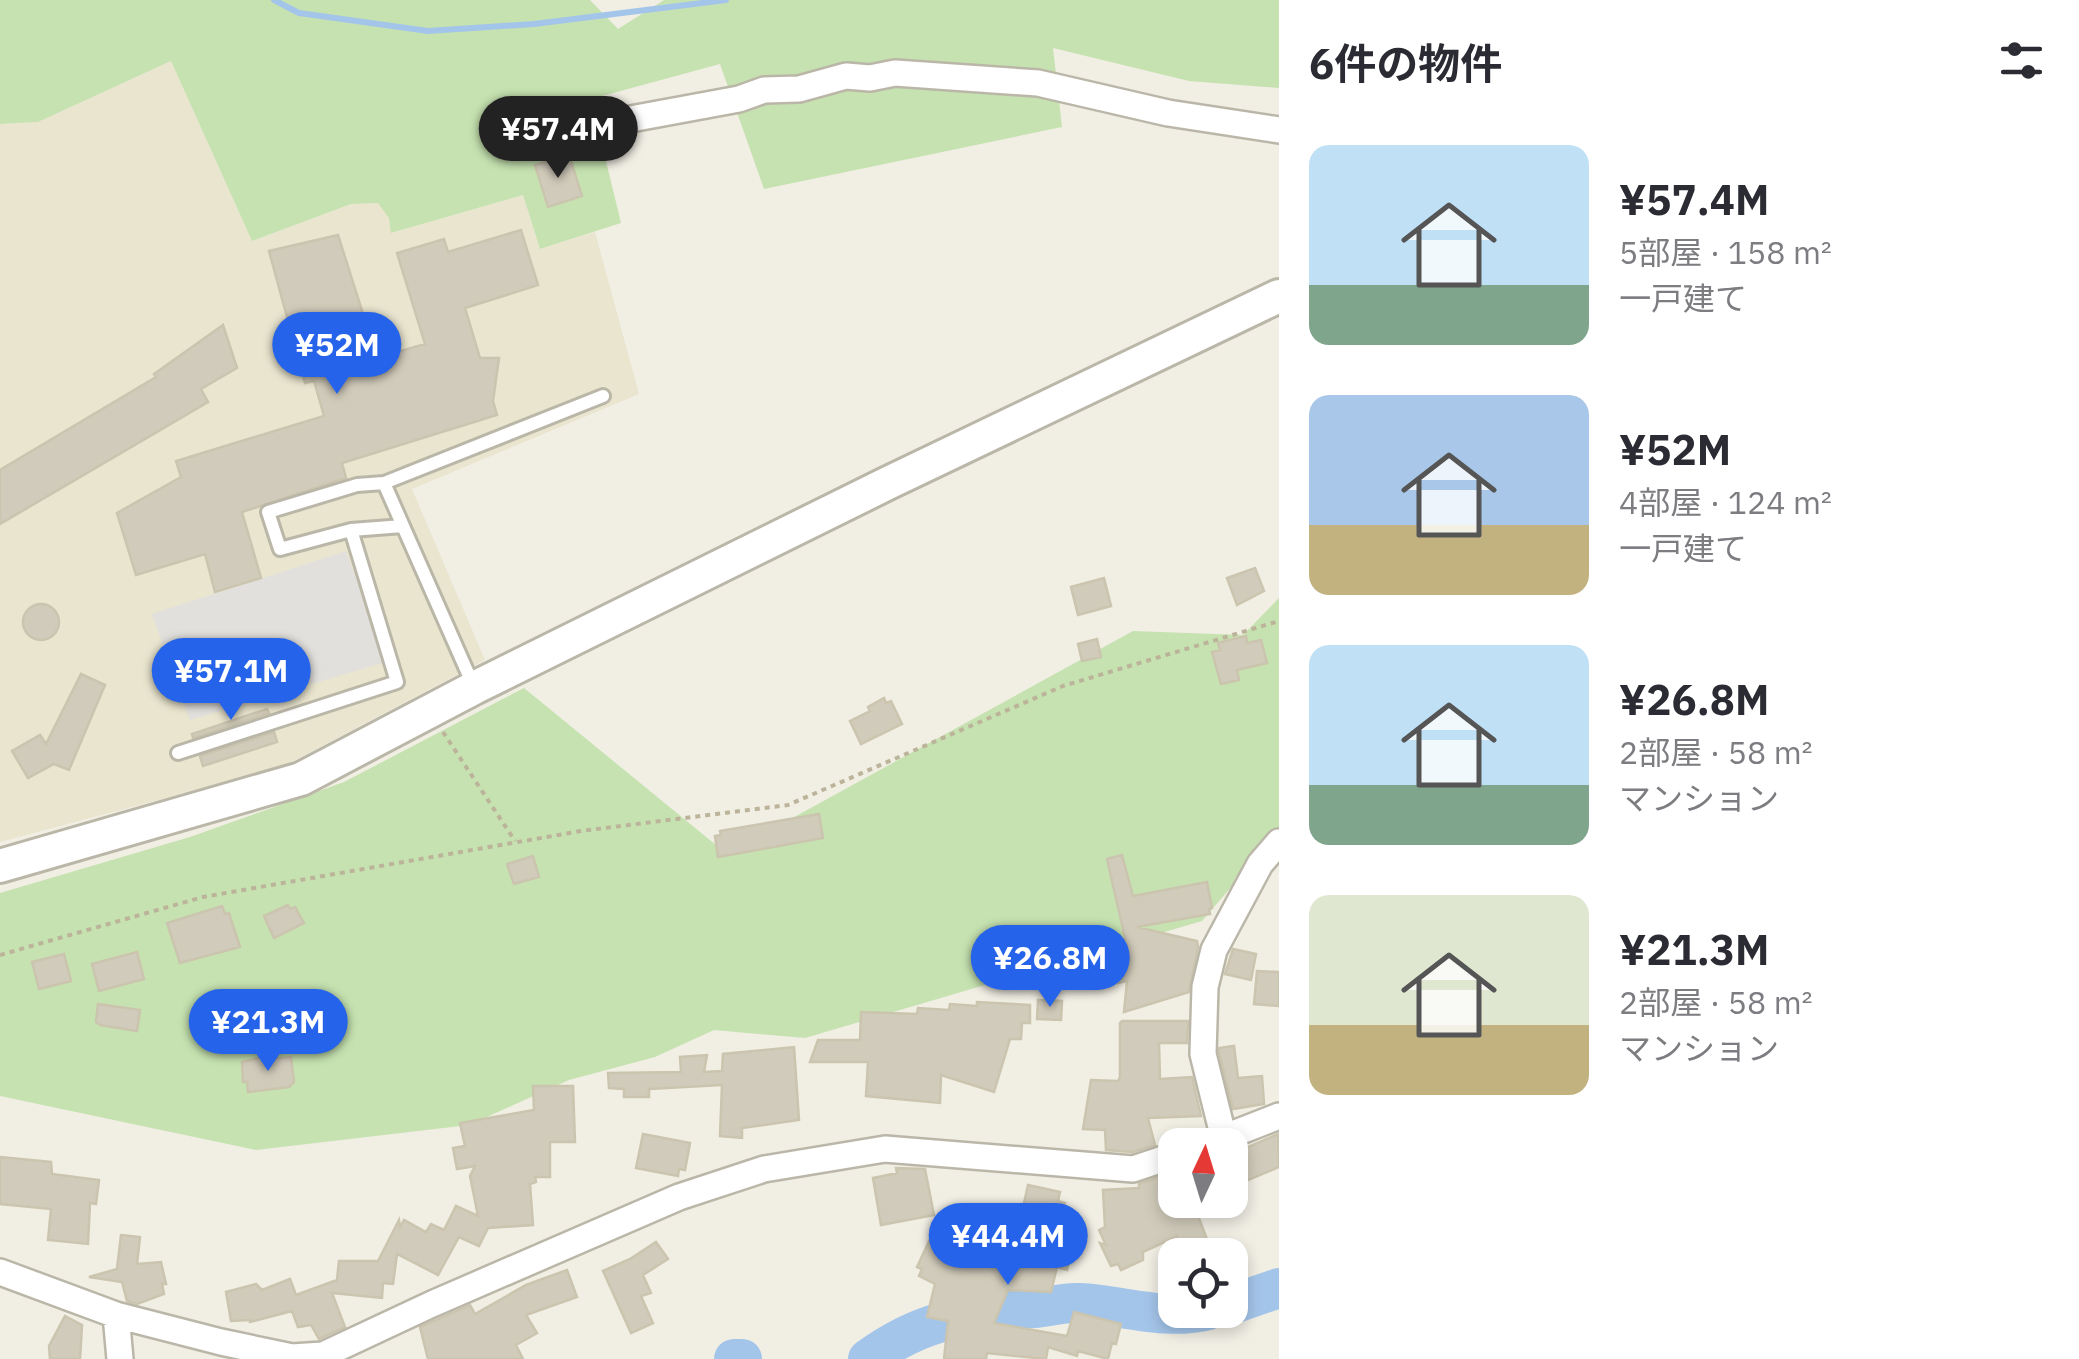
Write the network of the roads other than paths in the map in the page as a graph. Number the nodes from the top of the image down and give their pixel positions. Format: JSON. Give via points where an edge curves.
{"nodes":[{"id":1,"x":1279,"y":130,"type":"edge"},
{"id":2,"x":572,"y":134,"type":"dead end"},
{"id":3,"x":1279,"y":296,"type":"edge"},
{"id":4,"x":603,"y":396,"type":"dead end"},
{"id":5,"x":384,"y":483,"type":"junction"},
{"id":6,"x":403,"y":526,"type":"junction"},
{"id":7,"x":351,"y":530,"type":"junction"},
{"id":8,"x":474,"y":688,"type":"junction"},
{"id":9,"x":178,"y":753,"type":"dead end"},
{"id":10,"x":1279,"y":842,"type":"edge"},
{"id":11,"x":0,"y":866,"type":"edge"},
{"id":12,"x":1279,"y":1116,"type":"edge"},
{"id":13,"x":1212,"y":1128,"type":"edge"},
{"id":14,"x":1248,"y":1128,"type":"edge"},
{"id":15,"x":1158,"y":1161,"type":"edge"},
{"id":16,"x":0,"y":1272,"type":"edge"},
{"id":17,"x":116,"y":1315,"type":"junction"},
{"id":18,"x":120,"y":1359,"type":"edge"}],
"edges":[{"from":1,"to":2,"type":"street","via":[[1038,83],[895,73],[764,90]]},
{"from":3,"to":8,"type":"street"},
{"from":4,"to":5,"type":"lane"},
{"from":5,"to":6,"type":"lane"},
{"from":5,"to":7,"type":"lane","via":[[268,512],[280,549]]},
{"from":6,"to":7,"type":"lane"},
{"from":6,"to":8,"type":"lane"},
{"from":7,"to":9,"type":"lane","via":[[397,682]]},
{"from":8,"to":11,"type":"street","via":[[301,778]]},
{"from":10,"to":13,"type":"street","via":[[1214,950],[1205,987],[1203,1054]]},
{"from":12,"to":14,"type":"street"},
{"from":15,"to":17,"type":"street","via":[[1134,1169],[885,1149],[764,1169],[678,1197],[323,1355],[292,1357]]},
{"from":16,"to":17,"type":"street"},
{"from":17,"to":18,"type":"street"}]}
